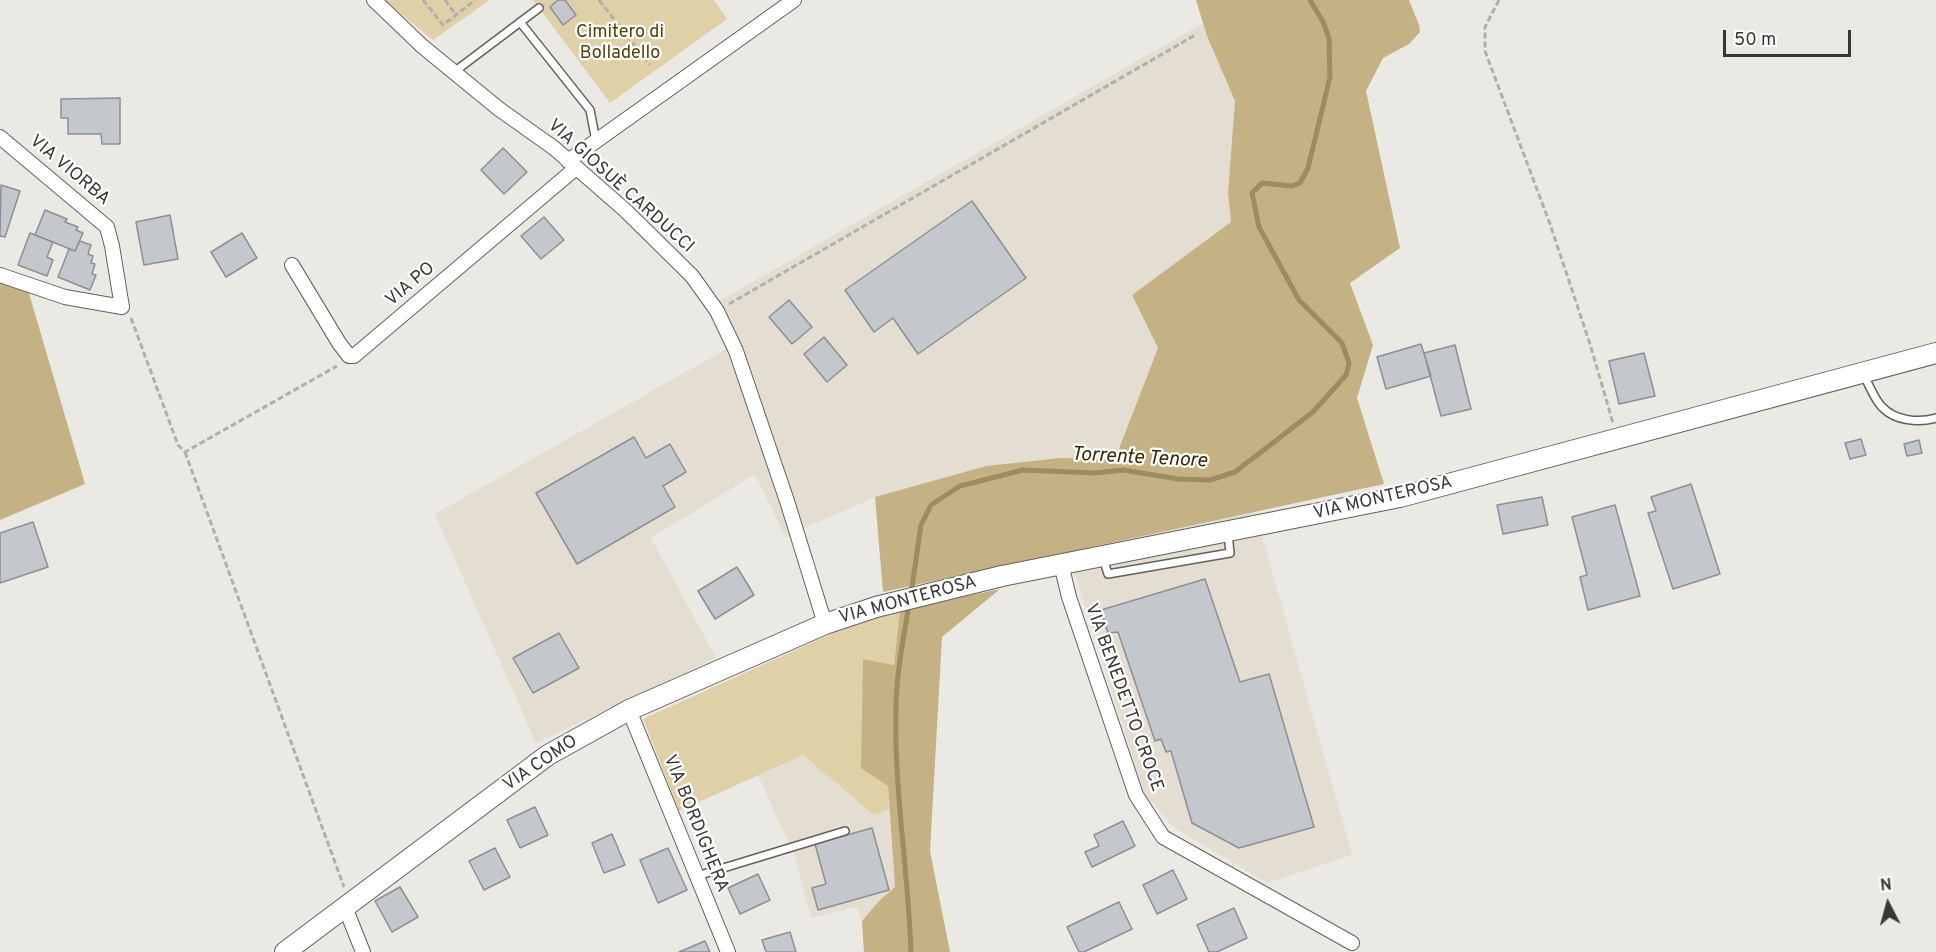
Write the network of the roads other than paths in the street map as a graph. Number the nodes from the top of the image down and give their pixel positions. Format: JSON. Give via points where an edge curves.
{"nodes":[{"id":1,"x":374,"y":0,"type":"edge"},
{"id":2,"x":794,"y":0,"type":"edge"},
{"id":3,"x":539,"y":8,"type":"dead end"},
{"id":4,"x":520,"y":22,"type":"junction"},
{"id":5,"x":454,"y":72,"type":"junction"},
{"id":6,"x":0,"y":137,"type":"edge"},
{"id":7,"x":596,"y":141,"type":"junction"},
{"id":8,"x":572,"y":165,"type":"junction"},
{"id":9,"x":292,"y":265,"type":"dead end"},
{"id":10,"x":0,"y":275,"type":"edge"},
{"id":11,"x":1936,"y":352,"type":"edge"},
{"id":12,"x":1863,"y":373,"type":"junction"},
{"id":13,"x":1936,"y":418,"type":"edge"},
{"id":14,"x":1061,"y":564,"type":"junction"},
{"id":15,"x":825,"y":624,"type":"junction"},
{"id":16,"x":629,"y":710,"type":"junction"},
{"id":17,"x":845,"y":831,"type":"dead end"},
{"id":18,"x":697,"y":876,"type":"junction"},
{"id":19,"x":348,"y":905,"type":"junction"},
{"id":20,"x":1352,"y":943,"type":"dead end"},
{"id":21,"x":285,"y":952,"type":"edge"},
{"id":22,"x":363,"y":952,"type":"edge"},
{"id":23,"x":728,"y":952,"type":"edge"}],
"edges":[{"from":1,"to":5,"type":"street","name":"VIA GIOSUÈ CARDUCCI"},
{"from":2,"to":7,"type":"street","name":"VIA PO"},
{"from":3,"to":4,"type":"lane"},
{"from":4,"to":5,"type":"lane"},
{"from":4,"to":7,"type":"lane","via":[[590,110]]},
{"from":5,"to":8,"type":"street","name":"VIA GIOSUÈ CARDUCCI"},
{"from":6,"to":10,"type":"street","name":"VIA VIORBA","via":[[107,227],[122,307],[64,297]]},
{"from":7,"to":8,"type":"street","name":"VIA PO"},
{"from":8,"to":9,"type":"street","name":"VIA PO","via":[[354,356],[349,356],[339,343]]},
{"from":8,"to":15,"type":"street","name":"VIA GIOSUÈ CARDUCCI","via":[[692,276],[717,311],[743,372]]},
{"from":11,"to":12,"type":"main road","name":"VIA MONTEROSA"},
{"from":12,"to":13,"type":"lane","via":[[1881,407],[1893,417]]},
{"from":12,"to":14,"type":"main road","name":"VIA MONTEROSA","via":[[1401,497]]},
{"from":14,"to":15,"type":"main road","name":"VIA MONTEROSA","via":[[946,589]]},
{"from":14,"to":20,"type":"street","name":"VIA BENEDETTO CROCE","via":[[1068,597],[1136,795],[1163,837]]},
{"from":15,"to":16,"type":"main road","name":"VIA COMO"},
{"from":16,"to":18,"type":"street","name":"VIA BORDIGHERA"},
{"from":16,"to":19,"type":"main road","name":"VIA COMO","via":[[548,755]]},
{"from":17,"to":18,"type":"lane"},
{"from":18,"to":23,"type":"street","name":"VIA BORDIGHERA"},
{"from":19,"to":21,"type":"main road","name":"VIA COMO"},
{"from":19,"to":22,"type":"street"}]}
